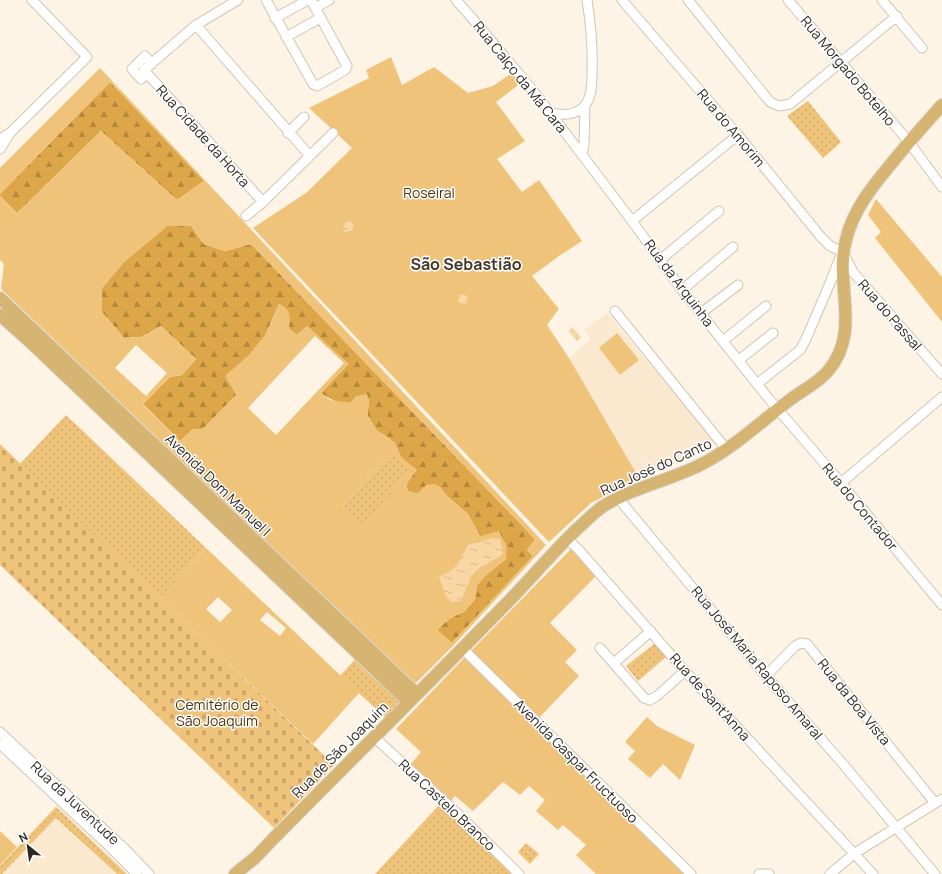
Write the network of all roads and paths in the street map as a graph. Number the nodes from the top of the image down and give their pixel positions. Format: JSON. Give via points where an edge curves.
{"nodes":[{"id":1,"x":32,"y":0,"type":"edge"},
{"id":2,"x":238,"y":0,"type":"edge"},
{"id":3,"x":266,"y":0,"type":"edge"},
{"id":4,"x":329,"y":0,"type":"edge"},
{"id":5,"x":456,"y":0,"type":"edge"},
{"id":6,"x":587,"y":0,"type":"edge"},
{"id":7,"x":622,"y":0,"type":"edge"},
{"id":8,"x":688,"y":0,"type":"edge"},
{"id":9,"x":788,"y":0,"type":"edge"},
{"id":10,"x":882,"y":0,"type":"edge"},
{"id":11,"x":311,"y":3,"type":"edge"},
{"id":12,"x":896,"y":16,"type":"junction"},
{"id":13,"x":275,"y":18,"type":"junction"},
{"id":14,"x":320,"y":18,"type":"junction"},
{"id":15,"x":196,"y":25,"type":"junction"},
{"id":16,"x":286,"y":36,"type":"junction"},
{"id":17,"x":922,"y":48,"type":"dead end"},
{"id":18,"x":840,"y":62,"type":"junction"},
{"id":19,"x":585,"y":105,"type":"junction"},
{"id":20,"x":942,"y":105,"type":"edge"},
{"id":21,"x":550,"y":113,"type":"junction"},
{"id":22,"x":304,"y":117,"type":"dead end"},
{"id":23,"x":11,"y":132,"type":"junction"},
{"id":24,"x":288,"y":133,"type":"junction"},
{"id":25,"x":333,"y":133,"type":"dead end"},
{"id":26,"x":738,"y":135,"type":"junction"},
{"id":27,"x":0,"y":139,"type":"edge"},
{"id":28,"x":908,"y":142,"type":"junction"},
{"id":29,"x":0,"y":150,"type":"edge"},
{"id":30,"x":582,"y":155,"type":"junction"},
{"id":31,"x":309,"y":156,"type":"junction"},
{"id":32,"x":942,"y":187,"type":"edge"},
{"id":33,"x":263,"y":202,"type":"junction"},
{"id":34,"x":719,"y":211,"type":"dead end"},
{"id":35,"x":246,"y":216,"type":"dead end"},
{"id":36,"x":632,"y":221,"type":"junction"},
{"id":37,"x":733,"y":247,"type":"dead end"},
{"id":38,"x":843,"y":252,"type":"junction"},
{"id":39,"x":660,"y":260,"type":"junction"},
{"id":40,"x":830,"y":283,"type":"junction"},
{"id":41,"x":844,"y":284,"type":"junction"},
{"id":42,"x":738,"y":285,"type":"dead end"},
{"id":43,"x":682,"y":290,"type":"junction"},
{"id":44,"x":0,"y":298,"type":"edge"},
{"id":45,"x":766,"y":306,"type":"dead end"},
{"id":46,"x":615,"y":311,"type":"dead end"},
{"id":47,"x":701,"y":313,"type":"junction"},
{"id":48,"x":0,"y":315,"type":"edge"},
{"id":49,"x":773,"y":333,"type":"dead end"},
{"id":50,"x":723,"y":341,"type":"junction"},
{"id":51,"x":739,"y":360,"type":"junction"},
{"id":52,"x":942,"y":374,"type":"edge"},
{"id":53,"x":757,"y":384,"type":"junction"},
{"id":54,"x":942,"y":397,"type":"edge"},
{"id":55,"x":778,"y":410,"type":"junction"},
{"id":56,"x":727,"y":450,"type":"junction"},
{"id":57,"x":841,"y":483,"type":"junction"},
{"id":58,"x":618,"y":498,"type":"junction"},
{"id":59,"x":567,"y":539,"type":"junction"},
{"id":60,"x":942,"y":605,"type":"edge"},
{"id":61,"x":651,"y":631,"type":"junction"},
{"id":62,"x":462,"y":648,"type":"junction"},
{"id":63,"x":600,"y":648,"type":"dead end"},
{"id":64,"x":614,"y":663,"type":"junction"},
{"id":65,"x":686,"y":671,"type":"junction"},
{"id":66,"x":766,"y":676,"type":"junction"},
{"id":67,"x":413,"y":698,"type":"junction"},
{"id":68,"x":0,"y":732,"type":"edge"},
{"id":69,"x":374,"y":737,"type":"junction"},
{"id":70,"x":0,"y":744,"type":"edge"},
{"id":71,"x":52,"y":794,"type":"junction"},
{"id":72,"x":939,"y":801,"type":"edge"},
{"id":73,"x":79,"y":808,"type":"junction"},
{"id":74,"x":895,"y":828,"type":"junction"},
{"id":75,"x":855,"y":853,"type":"junction"},
{"id":76,"x":239,"y":873,"type":"edge"},
{"id":77,"x":137,"y":874,"type":"edge"},
{"id":78,"x":149,"y":874,"type":"edge"},
{"id":79,"x":519,"y":874,"type":"edge"},
{"id":80,"x":691,"y":874,"type":"edge"},
{"id":81,"x":759,"y":874,"type":"edge"},
{"id":82,"x":769,"y":874,"type":"edge"},
{"id":83,"x":830,"y":874,"type":"edge"},
{"id":84,"x":873,"y":874,"type":"edge"},
{"id":85,"x":935,"y":874,"type":"edge"}],
"edges":[{"from":1,"to":23,"type":"street","via":[[86,57]]},
{"from":2,"to":15,"type":"street"},
{"from":3,"to":13,"type":"street"},
{"from":4,"to":11,"type":"street"},
{"from":5,"to":21,"type":"street","name":"Rua Calço da Má Cara"},
{"from":6,"to":19,"type":"street","via":[[593,59],[589,99]]},
{"from":7,"to":26,"type":"street","name":"Rua do Amorim"},
{"from":8,"to":18,"type":"street","via":[[766,98],[774,104],[790,104]]},
{"from":9,"to":18,"type":"street","name":"Rua Morgado Botelho"},
{"from":10,"to":12,"type":"street"},
{"from":11,"to":13,"type":"street"},
{"from":11,"to":14,"type":"street"},
{"from":12,"to":17,"type":"street"},
{"from":12,"to":18,"type":"street"},
{"from":13,"to":16,"type":"street"},
{"from":14,"to":16,"type":"street"},
{"from":14,"to":16,"type":"street","via":[[346,68],[315,86]]},
{"from":15,"to":24,"type":"street"},
{"from":15,"to":33,"type":"street","name":"Rua Cidade da Horta","via":[[146,72]]},
{"from":18,"to":28,"type":"street","name":"Rua Morgado Botelho"},
{"from":19,"to":21,"type":"street","via":[[572,114],[561,116]]},
{"from":19,"to":30,"type":"street"},
{"from":20,"to":28,"type":"main road","name":"Rua José do Canto"},
{"from":21,"to":30,"type":"street","name":"Rua Calço da Má Cara"},
{"from":22,"to":24,"type":"street"},
{"from":23,"to":27,"type":"street"},
{"from":23,"to":29,"type":"street"},
{"from":24,"to":31,"type":"street"},
{"from":25,"to":31,"type":"street"},
{"from":26,"to":36,"type":"street"},
{"from":26,"to":38,"type":"street","name":"Rua do Amorim","via":[[821,237],[830,246]]},
{"from":28,"to":32,"type":"street","name":"Rua Morgado Botelho"},
{"from":28,"to":38,"type":"main road","name":"Rua José do Canto","via":[[861,202],[849,229]]},
{"from":30,"to":36,"type":"street","name":"Rua da Arquinha"},
{"from":31,"to":33,"type":"street"},
{"from":33,"to":35,"type":"street"},
{"from":34,"to":39,"type":"street"},
{"from":36,"to":39,"type":"street","name":"Rua da Arquinha"},
{"from":37,"to":43,"type":"street"},
{"from":38,"to":40,"type":"street"},
{"from":38,"to":41,"type":"main road","name":"Rua José do Canto"},
{"from":38,"to":52,"type":"street","name":"Rua do Passal","via":[[853,272]]},
{"from":39,"to":43,"type":"street","name":"Rua da Arquinha"},
{"from":40,"to":41,"type":"street"},
{"from":40,"to":53,"type":"street","via":[[800,350]]},
{"from":41,"to":55,"type":"main road","name":"Rua José do Canto","via":[[846,327],[844,340],[834,363],[819,380]]},
{"from":42,"to":47,"type":"street"},
{"from":43,"to":47,"type":"street","name":"Rua da Arquinha"},
{"from":44,"to":67,"type":"main road","name":"Avenida Dom Manuel I"},
{"from":45,"to":50,"type":"street"},
{"from":46,"to":56,"type":"street"},
{"from":47,"to":50,"type":"street","name":"Rua da Arquinha"},
{"from":48,"to":67,"type":"main road","name":"Avenida Dom Manuel I"},
{"from":49,"to":51,"type":"street"},
{"from":50,"to":51,"type":"street","name":"Rua da Arquinha"},
{"from":51,"to":53,"type":"street","name":"Rua da Arquinha"},
{"from":53,"to":55,"type":"street","name":"Rua da Arquinha"},
{"from":54,"to":57,"type":"street"},
{"from":55,"to":56,"type":"main road","name":"Rua José do Canto"},
{"from":55,"to":57,"type":"street","name":"Rua do Contador"},
{"from":56,"to":58,"type":"main road","name":"Rua José do Canto","via":[[698,466]]},
{"from":57,"to":60,"type":"street","name":"Rua do Contador"},
{"from":58,"to":59,"type":"main road","name":"Rua José do Canto","via":[[598,511]]},
{"from":58,"to":66,"type":"street","name":"Rua José Maria Raposo Amaral"},
{"from":59,"to":61,"type":"street","name":"Rua de Sant'Anna"},
{"from":59,"to":62,"type":"main road","name":"Rua José do Canto"},
{"from":61,"to":64,"type":"street"},
{"from":61,"to":65,"type":"street","name":"Rua de Sant'Anna"},
{"from":62,"to":67,"type":"main road","name":"Rua de São Joaquim"},
{"from":62,"to":80,"type":"street","name":"Avenida Gaspar Fructuoso"},
{"from":63,"to":64,"type":"street"},
{"from":64,"to":65,"type":"street","via":[[644,698],[650,700]]},
{"from":65,"to":75,"type":"street","name":"Rua de Sant'Anna"},
{"from":66,"to":72,"type":"street","name":"Rua da Boa Vista","via":[[795,646],[807,644]]},
{"from":66,"to":74,"type":"street","name":"Rua José Maria Raposo Amaral"},
{"from":67,"to":69,"type":"main road","name":"Rua de São Joaquim"},
{"from":68,"to":73,"type":"street","name":"Rua da Juventude"},
{"from":69,"to":76,"type":"main road","name":"Rua de São Joaquim"},
{"from":69,"to":79,"type":"street","name":"Rua Castelo Branco"},
{"from":70,"to":71,"type":"street","name":"Rua da Juventude"},
{"from":71,"to":73,"type":"street","via":[[60,794]]},
{"from":71,"to":77,"type":"street","name":"Rua da Juventude"},
{"from":72,"to":74,"type":"street"},
{"from":73,"to":78,"type":"street","name":"Rua da Juventude"},
{"from":74,"to":75,"type":"street"},
{"from":74,"to":85,"type":"street","name":"Rua José Maria Raposo Amaral"},
{"from":75,"to":83,"type":"street"},
{"from":75,"to":84,"type":"street","name":"Rua de Sant'Anna"},
{"from":81,"to":82,"type":"street"}]}
